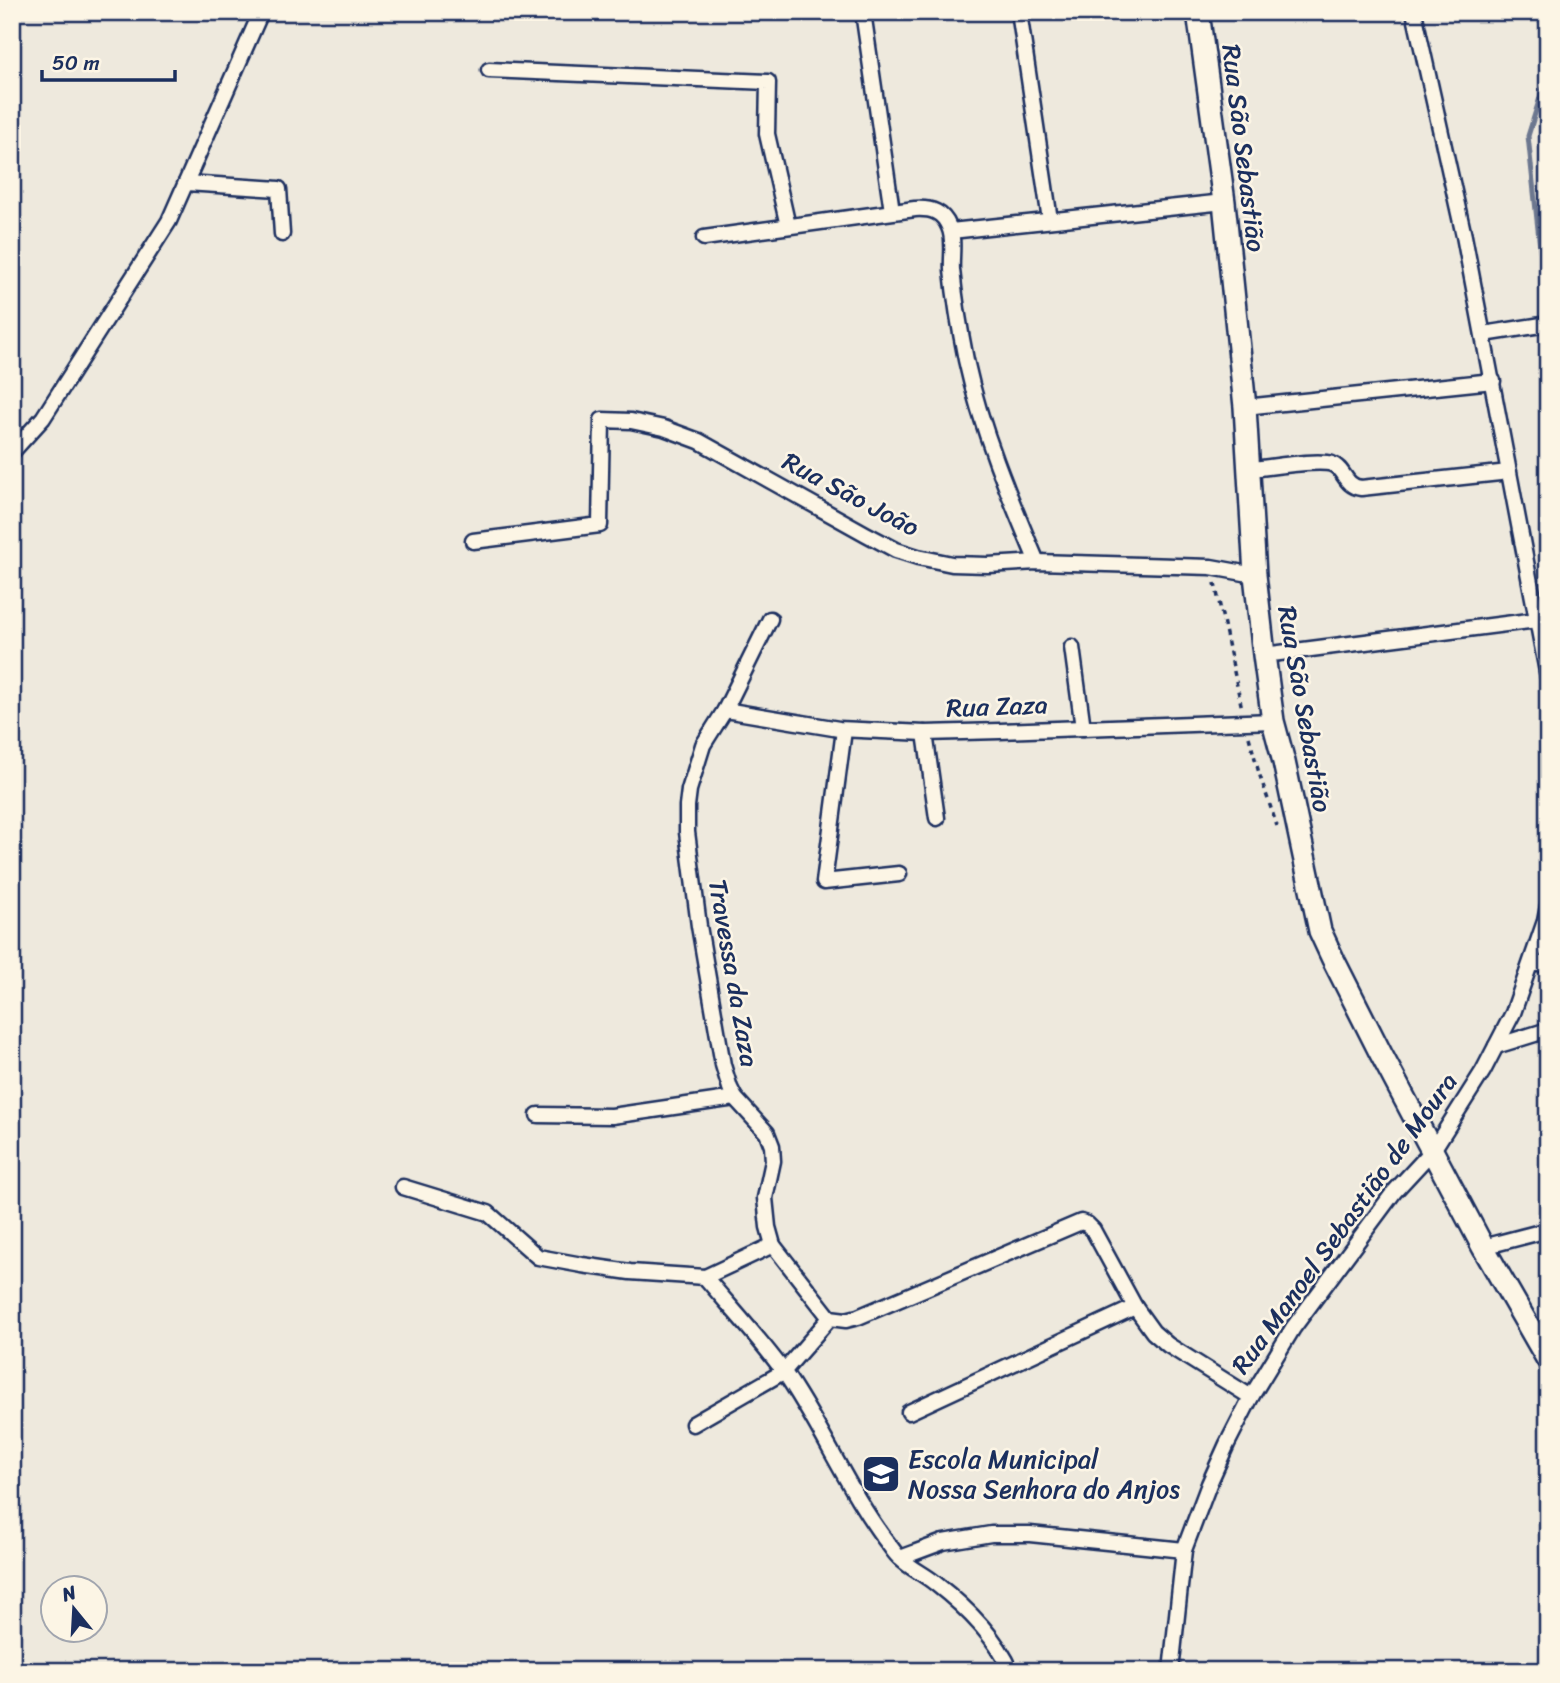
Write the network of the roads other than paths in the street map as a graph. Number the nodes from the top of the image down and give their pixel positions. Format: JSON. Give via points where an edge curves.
{"nodes":[{"id":1,"x":261,"y":12,"type":"edge"},
{"id":2,"x":863,"y":12,"type":"edge"},
{"id":3,"x":1019,"y":12,"type":"edge"},
{"id":4,"x":1198,"y":12,"type":"edge"},
{"id":5,"x":1413,"y":12,"type":"edge"},
{"id":6,"x":489,"y":70,"type":"dead end"},
{"id":7,"x":186,"y":183,"type":"junction"},
{"id":8,"x":1224,"y":202,"type":"junction"},
{"id":9,"x":891,"y":211,"type":"junction"},
{"id":10,"x":1050,"y":220,"type":"junction"},
{"id":11,"x":788,"y":226,"type":"junction"},
{"id":12,"x":951,"y":231,"type":"junction"},
{"id":13,"x":282,"y":233,"type":"dead end"},
{"id":14,"x":704,"y":239,"type":"dead end"},
{"id":15,"x":1548,"y":324,"type":"edge"},
{"id":16,"x":1484,"y":334,"type":"junction"},
{"id":17,"x":1493,"y":381,"type":"junction"},
{"id":18,"x":1245,"y":407,"type":"junction"},
{"id":19,"x":12,"y":452,"type":"edge"},
{"id":20,"x":1249,"y":469,"type":"junction"},
{"id":21,"x":1509,"y":472,"type":"junction"},
{"id":22,"x":473,"y":541,"type":"dead end"},
{"id":23,"x":1037,"y":562,"type":"junction"},
{"id":24,"x":1255,"y":575,"type":"junction"},
{"id":25,"x":770,"y":619,"type":"dead end"},
{"id":26,"x":1537,"y":620,"type":"junction"},
{"id":27,"x":1072,"y":647,"type":"dead end"},
{"id":28,"x":1264,"y":654,"type":"junction"},
{"id":29,"x":1548,"y":677,"type":"edge"},
{"id":30,"x":724,"y":710,"type":"junction"},
{"id":31,"x":1273,"y":721,"type":"junction"},
{"id":32,"x":1083,"y":728,"type":"junction"},
{"id":33,"x":844,"y":730,"type":"junction"},
{"id":34,"x":925,"y":733,"type":"junction"},
{"id":35,"x":937,"y":818,"type":"dead end"},
{"id":36,"x":899,"y":874,"type":"dead end"},
{"id":37,"x":1548,"y":906,"type":"edge"},
{"id":38,"x":1531,"y":964,"type":"junction"},
{"id":39,"x":1548,"y":964,"type":"edge"},
{"id":40,"x":1548,"y":1030,"type":"edge"},
{"id":41,"x":1496,"y":1046,"type":"junction"},
{"id":42,"x":735,"y":1098,"type":"junction"},
{"id":43,"x":538,"y":1115,"type":"dead end"},
{"id":44,"x":1433,"y":1150,"type":"junction"},
{"id":45,"x":403,"y":1186,"type":"dead end"},
{"id":46,"x":1548,"y":1230,"type":"edge"},
{"id":47,"x":773,"y":1245,"type":"junction"},
{"id":48,"x":1483,"y":1247,"type":"junction"},
{"id":49,"x":705,"y":1278,"type":"junction"},
{"id":50,"x":1135,"y":1307,"type":"junction"},
{"id":51,"x":830,"y":1318,"type":"junction"},
{"id":52,"x":1548,"y":1360,"type":"edge"},
{"id":53,"x":783,"y":1372,"type":"junction"},
{"id":54,"x":1251,"y":1397,"type":"junction"},
{"id":55,"x":909,"y":1412,"type":"dead end"},
{"id":56,"x":693,"y":1424,"type":"dead end"},
{"id":57,"x":1184,"y":1550,"type":"junction"},
{"id":58,"x":900,"y":1558,"type":"junction"},
{"id":59,"x":1012,"y":1671,"type":"edge"},
{"id":60,"x":1171,"y":1671,"type":"edge"}],
"edges":[{"from":1,"to":7,"type":"street"},
{"from":2,"to":9,"type":"street"},
{"from":3,"to":10,"type":"street"},
{"from":4,"to":8,"type":"street","name":"Rua São Sebastião"},
{"from":5,"to":16,"type":"street"},
{"from":6,"to":11,"type":"street","via":[[768,82],[767,134]]},
{"from":7,"to":13,"type":"street","via":[[279,189]]},
{"from":7,"to":19,"type":"street","via":[[169,221],[43,418]]},
{"from":8,"to":10,"type":"street"},
{"from":8,"to":18,"type":"street","name":"Rua São Sebastião"},
{"from":9,"to":11,"type":"street"},
{"from":9,"to":12,"type":"street","via":[[934,210]]},
{"from":10,"to":12,"type":"street"},
{"from":11,"to":14,"type":"street"},
{"from":12,"to":23,"type":"street","via":[[956,304],[978,407]]},
{"from":15,"to":16,"type":"street"},
{"from":16,"to":17,"type":"street"},
{"from":17,"to":18,"type":"street"},
{"from":17,"to":21,"type":"street"},
{"from":18,"to":20,"type":"street","name":"Rua São Sebastião"},
{"from":20,"to":21,"type":"street","via":[[1328,463],[1352,486],[1361,488]]},
{"from":20,"to":24,"type":"street","name":"Rua São Sebastião"},
{"from":21,"to":26,"type":"street"},
{"from":22,"to":23,"type":"street","name":"Rua São João","via":[[600,525],[602,420],[631,421],[699,441],[896,550],[952,564]]},
{"from":23,"to":24,"type":"street","name":"Rua São João","via":[[1211,567]]},
{"from":24,"to":28,"type":"street","name":"Rua São Sebastião"},
{"from":25,"to":30,"type":"street","name":"Travessa da Zaza"},
{"from":26,"to":28,"type":"street"},
{"from":26,"to":29,"type":"street"},
{"from":27,"to":32,"type":"street"},
{"from":28,"to":31,"type":"street","name":"Rua São Sebastião"},
{"from":30,"to":33,"type":"street","name":"Rua Zaza"},
{"from":30,"to":42,"type":"street","name":"Travessa da Zaza","via":[[703,745],[687,806],[697,913],[716,1033]]},
{"from":31,"to":32,"type":"street","name":"Rua Zaza"},
{"from":31,"to":44,"type":"street","name":"Rua São Sebastião","via":[[1320,931]]},
{"from":32,"to":34,"type":"street","name":"Rua Zaza"},
{"from":33,"to":34,"type":"street","name":"Rua Zaza"},
{"from":33,"to":36,"type":"street","via":[[824,882]]},
{"from":34,"to":35,"type":"street"},
{"from":37,"to":38,"type":"street","name":"Rua Manoel Sebastião de Moura"},
{"from":38,"to":39,"type":"street"},
{"from":38,"to":41,"type":"street","name":"Rua Manoel Sebastião de Moura"},
{"from":40,"to":41,"type":"street"},
{"from":41,"to":44,"type":"street","name":"Rua Manoel Sebastião de Moura"},
{"from":42,"to":43,"type":"street","via":[[612,1116]]},
{"from":42,"to":47,"type":"street","name":"Travessa da Zaza","via":[[764,1129],[772,1146],[765,1206]]},
{"from":44,"to":48,"type":"street","name":"Rua São Sebastião"},
{"from":44,"to":54,"type":"street","name":"Rua Manoel Sebastião de Moura","via":[[1394,1192],[1293,1328]]},
{"from":45,"to":49,"type":"street","via":[[488,1213],[538,1257],[629,1272]]},
{"from":46,"to":48,"type":"street"},
{"from":47,"to":49,"type":"street"},
{"from":47,"to":51,"type":"street","name":"Travessa da Zaza"},
{"from":48,"to":52,"type":"street","name":"Rua São Sebastião"},
{"from":49,"to":53,"type":"street"},
{"from":50,"to":51,"type":"street","via":[[1100,1241],[1091,1227],[1081,1223],[858,1317]]},
{"from":50,"to":54,"type":"street","via":[[1168,1345]]},
{"from":50,"to":55,"type":"street"},
{"from":51,"to":53,"type":"street"},
{"from":53,"to":56,"type":"street"},
{"from":53,"to":58,"type":"street","via":[[860,1503]]},
{"from":54,"to":57,"type":"street","name":"Rua Manoel Sebastião de Moura","via":[[1209,1484]]},
{"from":57,"to":58,"type":"street","via":[[991,1534],[943,1542]]},
{"from":57,"to":60,"type":"street","name":"Rua Manoel Sebastião de Moura"},
{"from":58,"to":59,"type":"street","via":[[962,1605],[993,1640]]}]}
